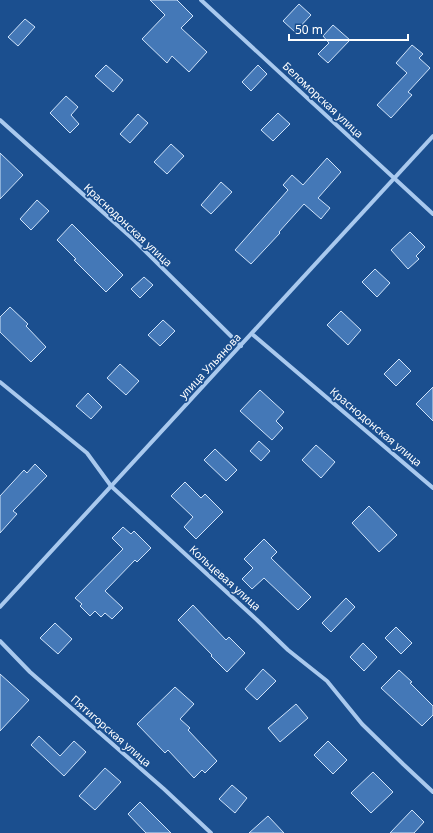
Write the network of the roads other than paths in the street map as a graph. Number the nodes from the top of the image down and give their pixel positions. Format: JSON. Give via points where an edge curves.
{"nodes":[{"id":1,"x":201,"y":0,"type":"edge"},
{"id":2,"x":0,"y":120,"type":"edge"},
{"id":3,"x":433,"y":136,"type":"edge"},
{"id":4,"x":395,"y":178,"type":"junction"},
{"id":5,"x":433,"y":214,"type":"edge"},
{"id":6,"x":252,"y":334,"type":"junction"},
{"id":7,"x":241,"y":346,"type":"junction"},
{"id":8,"x":0,"y":382,"type":"edge"},
{"id":9,"x":111,"y":486,"type":"junction"},
{"id":10,"x":433,"y":488,"type":"edge"},
{"id":11,"x":0,"y":607,"type":"edge"},
{"id":12,"x":0,"y":641,"type":"edge"},
{"id":13,"x":433,"y":792,"type":"edge"},
{"id":14,"x":211,"y":833,"type":"edge"}],
"edges":[{"from":1,"to":4,"type":"street","name":"Беломорская улица"},
{"from":2,"to":7,"type":"street","name":"Краснодонская улица","via":[[134,240]]},
{"from":3,"to":4,"type":"street","name":"улица Ульянова"},
{"from":4,"to":5,"type":"street","name":"Беломорская улица"},
{"from":4,"to":6,"type":"street","name":"улица Ульянова"},
{"from":6,"to":7,"type":"street","name":"улица Ульянова"},
{"from":6,"to":10,"type":"street","name":"Краснодонская улица"},
{"from":7,"to":9,"type":"street","name":"улица Ульянова"},
{"from":8,"to":9,"type":"street","name":"Кольцевая улица","via":[[88,453]]},
{"from":9,"to":11,"type":"street","name":"улица Ульянова"},
{"from":9,"to":13,"type":"street","name":"Кольцевая улица","via":[[288,650],[327,681],[362,724]]},
{"from":12,"to":14,"type":"street","name":"Пятигорская улица","via":[[30,672]]}]}
